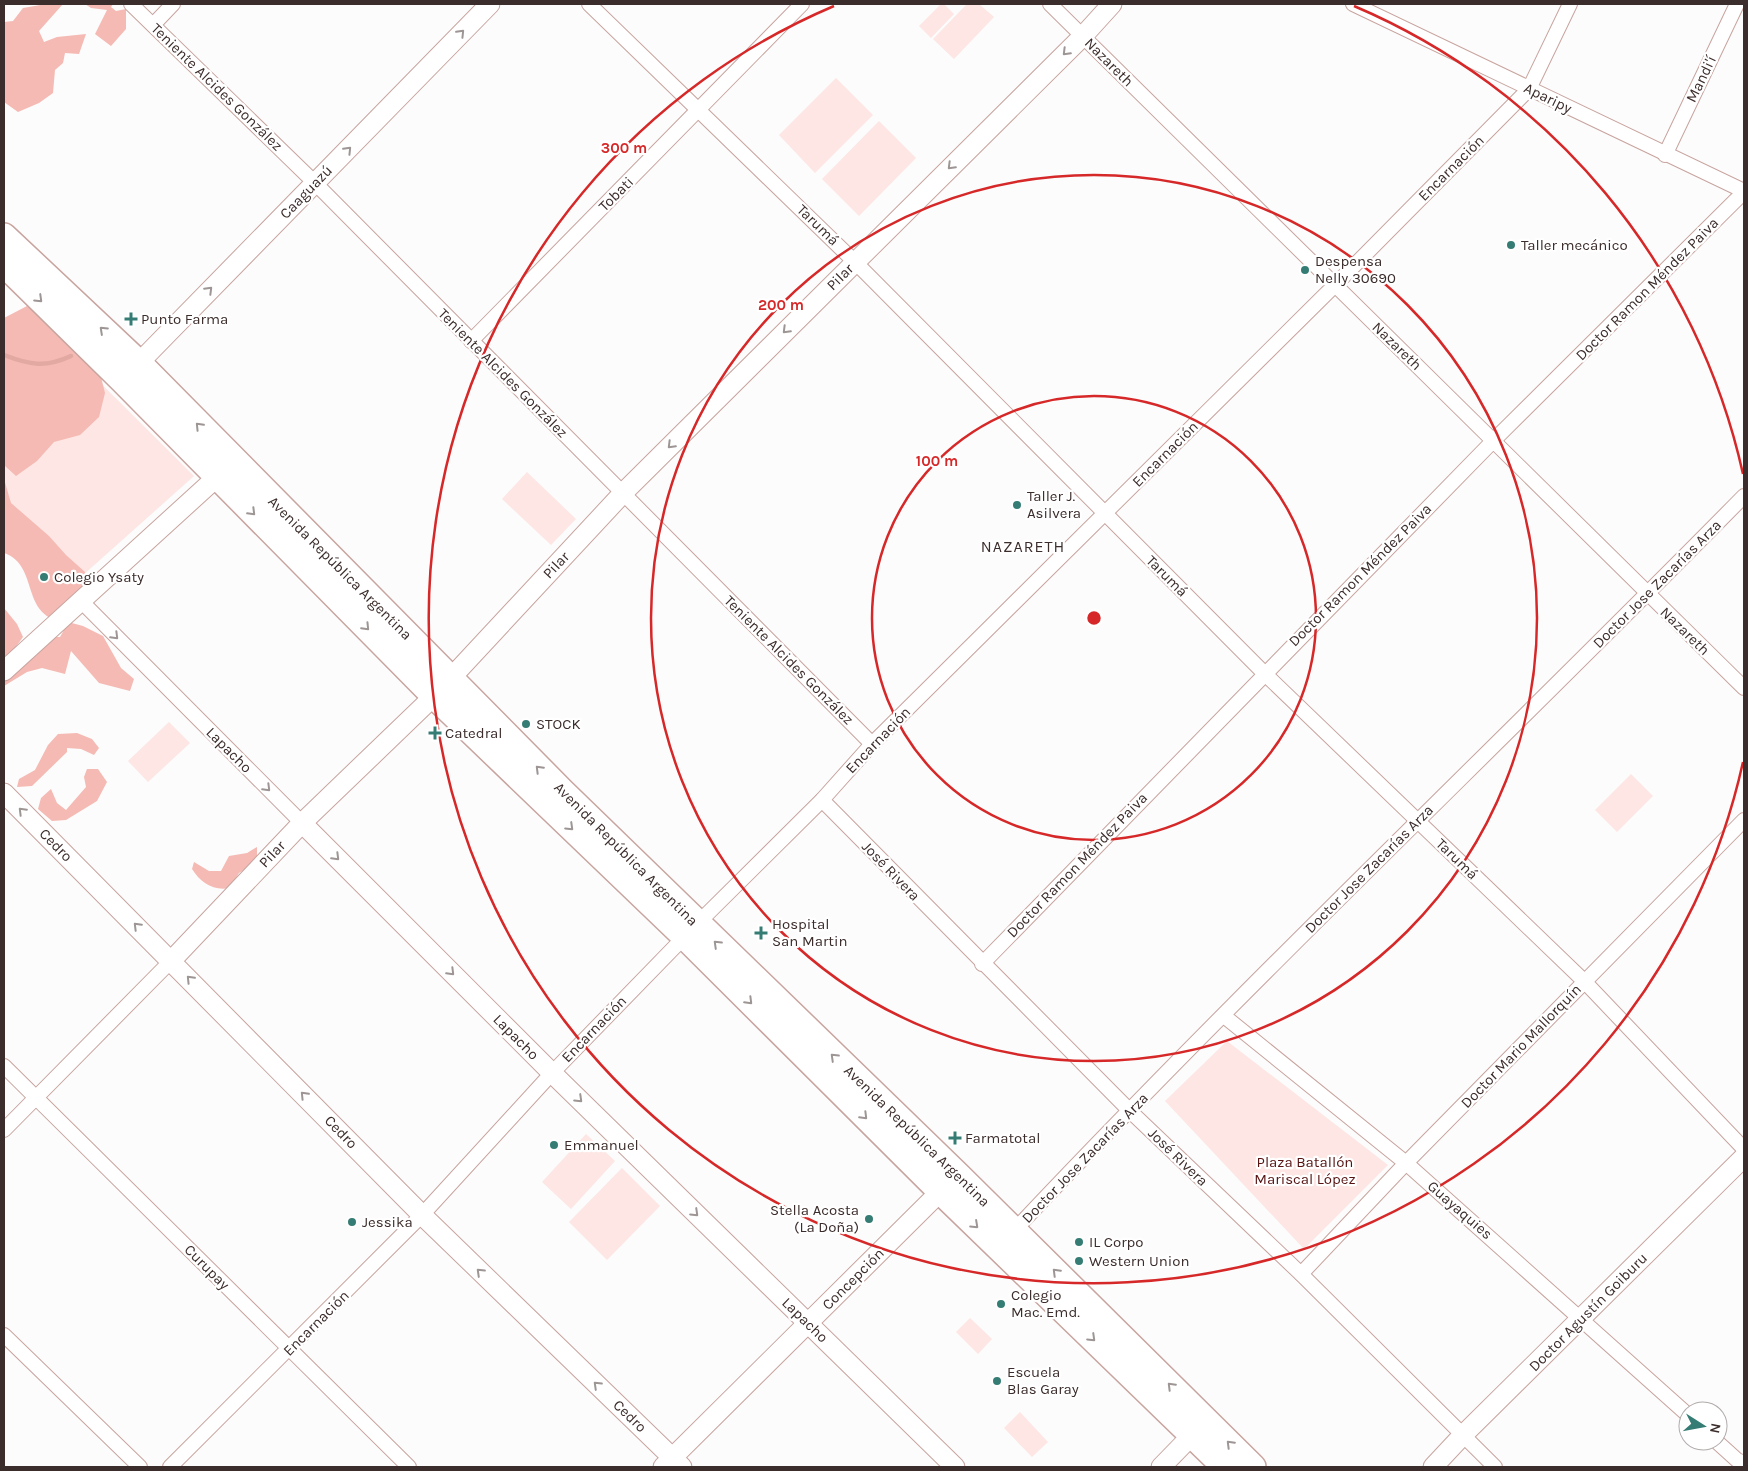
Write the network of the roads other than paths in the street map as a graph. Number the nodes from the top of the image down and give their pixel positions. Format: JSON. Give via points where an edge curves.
{"nodes":[{"id":1,"x":131,"y":4,"type":"edge"},
{"id":2,"x":173,"y":4,"type":"edge"},
{"id":3,"x":490,"y":4,"type":"edge"},
{"id":4,"x":589,"y":4,"type":"edge"},
{"id":5,"x":802,"y":4,"type":"edge"},
{"id":6,"x":1050,"y":4,"type":"edge"},
{"id":7,"x":1112,"y":4,"type":"edge"},
{"id":8,"x":1354,"y":4,"type":"edge"},
{"id":9,"x":1570,"y":4,"type":"edge"},
{"id":10,"x":1737,"y":4,"type":"edge"},
{"id":11,"x":153,"y":24,"type":"junction"},
{"id":12,"x":1083,"y":36,"type":"junction"},
{"id":13,"x":1529,"y":89,"type":"junction"},
{"id":14,"x":699,"y":110,"type":"junction"},
{"id":15,"x":1665,"y":155,"type":"junction"},
{"id":16,"x":315,"y":183,"type":"junction"},
{"id":17,"x":1744,"y":192,"type":"edge"},
{"id":18,"x":4,"y":236,"type":"edge"},
{"id":19,"x":856,"y":262,"type":"junction"},
{"id":20,"x":4,"y":264,"type":"edge"},
{"id":21,"x":1334,"y":286,"type":"junction"},
{"id":22,"x":471,"y":341,"type":"junction"},
{"id":23,"x":130,"y":372,"type":"junction"},
{"id":24,"x":1494,"y":440,"type":"junction"},
{"id":25,"x":217,"y":477,"type":"junction"},
{"id":26,"x":624,"y":492,"type":"junction"},
{"id":27,"x":1744,"y":496,"type":"edge"},
{"id":28,"x":1104,"y":514,"type":"junction"},
{"id":29,"x":1648,"y":594,"type":"junction"},
{"id":30,"x":81,"y":601,"type":"junction"},
{"id":31,"x":4,"y":670,"type":"edge"},
{"id":32,"x":1264,"y":673,"type":"junction"},
{"id":33,"x":442,"y":687,"type":"junction"},
{"id":34,"x":1744,"y":688,"type":"edge"},
{"id":35,"x":872,"y":744,"type":"junction"},
{"id":36,"x":4,"y":793,"type":"edge"},
{"id":37,"x":822,"y":800,"type":"junction"},
{"id":38,"x":1416,"y":820,"type":"junction"},
{"id":39,"x":1744,"y":820,"type":"edge"},
{"id":40,"x":302,"y":823,"type":"junction"},
{"id":41,"x":691,"y":930,"type":"junction"},
{"id":42,"x":172,"y":960,"type":"junction"},
{"id":43,"x":982,"y":964,"type":"junction"},
{"id":44,"x":1584,"y":981,"type":"junction"},
{"id":45,"x":1224,"y":1016,"type":"junction"},
{"id":46,"x":4,"y":1066,"type":"edge"},
{"id":47,"x":552,"y":1073,"type":"junction"},
{"id":48,"x":36,"y":1098,"type":"junction"},
{"id":49,"x":1130,"y":1112,"type":"junction"},
{"id":50,"x":4,"y":1130,"type":"edge"},
{"id":51,"x":1744,"y":1149,"type":"edge"},
{"id":52,"x":1744,"y":1158,"type":"edge"},
{"id":53,"x":1406,"y":1163,"type":"junction"},
{"id":54,"x":949,"y":1183,"type":"junction"},
{"id":55,"x":422,"y":1215,"type":"junction"},
{"id":56,"x":1007,"y":1239,"type":"junction"},
{"id":57,"x":1300,"y":1274,"type":"junction"},
{"id":58,"x":1582,"y":1318,"type":"junction"},
{"id":59,"x":809,"y":1324,"type":"junction"},
{"id":60,"x":4,"y":1335,"type":"edge"},
{"id":61,"x":290,"y":1349,"type":"junction"},
{"id":62,"x":1678,"y":1406,"type":"edge"},
{"id":63,"x":1199,"y":1428,"type":"junction"},
{"id":64,"x":1462,"y":1436,"type":"junction"},
{"id":65,"x":1727,"y":1451,"type":"edge"},
{"id":66,"x":1744,"y":1463,"type":"edge"},
{"id":67,"x":672,"y":1464,"type":"edge"},
{"id":68,"x":140,"y":1467,"type":"edge"},
{"id":69,"x":170,"y":1467,"type":"edge"},
{"id":70,"x":410,"y":1467,"type":"edge"},
{"id":71,"x":955,"y":1467,"type":"edge"},
{"id":72,"x":1161,"y":1467,"type":"edge"},
{"id":73,"x":1225,"y":1467,"type":"edge"},
{"id":74,"x":1253,"y":1467,"type":"edge"},
{"id":75,"x":1433,"y":1467,"type":"edge"},
{"id":76,"x":1495,"y":1467,"type":"edge"}],
"edges":[{"from":1,"to":11,"type":"street","name":"Teniente Alcides González"},
{"from":2,"to":11,"type":"street"},
{"from":16,"to":3,"type":"street","name":"Caaguazú","one_way":true},
{"from":4,"to":14,"type":"street","name":"Tarumá"},
{"from":5,"to":14,"type":"street","name":"Tobati"},
{"from":6,"to":12,"type":"street","name":"Nazareth"},
{"from":7,"to":12,"type":"street","name":"Pilar"},
{"from":8,"to":13,"type":"street","name":"Aparipy"},
{"from":9,"to":13,"type":"street","name":"Encarnación"},
{"from":10,"to":15,"type":"street","name":"Mandi'í"},
{"from":11,"to":16,"type":"street","name":"Teniente Alcides González"},
{"from":12,"to":19,"type":"street","name":"Pilar","one_way":true},
{"from":12,"to":21,"type":"street","name":"Nazareth"},
{"from":13,"to":15,"type":"street","name":"Aparipy"},
{"from":13,"to":21,"type":"street","name":"Encarnación"},
{"from":14,"to":19,"type":"street","name":"Tarumá"},
{"from":14,"to":22,"type":"street","name":"Tobati"},
{"from":15,"to":17,"type":"street","name":"Aparipy"},
{"from":16,"to":22,"type":"street","name":"Teniente Alcides González"},
{"from":23,"to":16,"type":"street","name":"Caaguazú","one_way":true},
{"from":17,"to":24,"type":"street","name":"Doctor Ramon Méndez Paiva"},
{"from":23,"to":18,"type":"highway","name":"Avenida República Argentina","one_way":true},
{"from":19,"to":26,"type":"street","name":"Pilar","one_way":true},
{"from":19,"to":28,"type":"street","name":"Tarumá"},
{"from":20,"to":23,"type":"highway","name":"Avenida República Argentina","one_way":true},
{"from":21,"to":24,"type":"street","name":"Nazareth"},
{"from":21,"to":28,"type":"street","name":"Encarnación"},
{"from":22,"to":26,"type":"street","name":"Teniente Alcides González"},
{"from":23,"to":25,"type":"highway","name":"Avenida República Argentina"},
{"from":33,"to":23,"type":"highway","name":"Avenida República Argentina","one_way":true},
{"from":24,"to":29,"type":"street","name":"Nazareth"},
{"from":24,"to":32,"type":"street","name":"Doctor Ramon Méndez Paiva"},
{"from":25,"to":30,"type":"street"},
{"from":25,"to":33,"type":"highway","name":"Avenida República Argentina","one_way":true},
{"from":26,"to":33,"type":"street","name":"Pilar"},
{"from":26,"to":35,"type":"street","name":"Teniente Alcides González"},
{"from":27,"to":29,"type":"street","name":"Doctor Jose Zacarías Arza"},
{"from":28,"to":32,"type":"street","name":"Tarumá"},
{"from":28,"to":35,"type":"street","name":"Encarnación"},
{"from":29,"to":34,"type":"street","name":"Nazareth"},
{"from":29,"to":38,"type":"street","name":"Doctor Jose Zacarías Arza"},
{"from":30,"to":31,"type":"street"},
{"from":30,"to":40,"type":"street","name":"Lapacho","one_way":true},
{"from":32,"to":38,"type":"street","name":"Tarumá"},
{"from":32,"to":43,"type":"street","name":"Doctor Ramon Méndez Paiva"},
{"from":33,"to":40,"type":"street","name":"Pilar"},
{"from":33,"to":41,"type":"highway","name":"Avenida República Argentina"},
{"from":35,"to":37,"type":"street","name":"Encarnación"},
{"from":42,"to":36,"type":"street","name":"Cedro","one_way":true},
{"from":37,"to":41,"type":"street","name":"Encarnación"},
{"from":37,"to":43,"type":"street","name":"José Rivera"},
{"from":38,"to":44,"type":"street","name":"Tarumá"},
{"from":38,"to":45,"type":"street","name":"Doctor Jose Zacarías Arza"},
{"from":39,"to":44,"type":"street","name":"Doctor Mario Mallorquín"},
{"from":40,"to":42,"type":"street","name":"Pilar"},
{"from":40,"to":47,"type":"street","name":"Lapacho","one_way":true},
{"from":41,"to":47,"type":"street","name":"Encarnación"},
{"from":41,"to":54,"type":"highway","name":"Avenida República Argentina"},
{"from":42,"to":48,"type":"street","name":"Pilar"},
{"from":55,"to":42,"type":"street","name":"Cedro","one_way":true},
{"from":43,"to":49,"type":"street","name":"José Rivera"},
{"from":44,"to":51,"type":"street","name":"Tarumá"},
{"from":44,"to":53,"type":"street","name":"Doctor Mario Mallorquín"},
{"from":45,"to":49,"type":"street","name":"Doctor Jose Zacarías Arza"},
{"from":45,"to":53,"type":"street","name":"Guayaquies"},
{"from":46,"to":48,"type":"street","name":"Curupay"},
{"from":47,"to":55,"type":"street","name":"Encarnación"},
{"from":47,"to":59,"type":"street","name":"Lapacho","one_way":true},
{"from":48,"to":50,"type":"street","name":"Pilar"},
{"from":48,"to":61,"type":"street","name":"Curupay"},
{"from":49,"to":56,"type":"street","name":"Doctor Jose Zacarías Arza"},
{"from":49,"to":57,"type":"street","name":"José Rivera"},
{"from":52,"to":58,"type":"street","name":"Doctor Agustín Goiburu"},
{"from":53,"to":57,"type":"street","name":"Doctor Mario Mallorquín"},
{"from":53,"to":58,"type":"street","name":"Guayaquies"},
{"from":54,"to":56,"type":"highway","name":"Avenida República Argentina"},
{"from":54,"to":59,"type":"street","name":"Concepción"},
{"from":55,"to":61,"type":"street","name":"Encarnación"},
{"from":67,"to":55,"type":"street","name":"Cedro","one_way":true},
{"from":56,"to":63,"type":"highway","name":"Avenida República Argentina"},
{"from":57,"to":64,"type":"street","name":"José Rivera"},
{"from":58,"to":62,"type":"street","name":"Guayaquies"},
{"from":58,"to":64,"type":"street","name":"Doctor Agustín Goiburu"},
{"from":59,"to":67,"type":"street","name":"Concepción"},
{"from":59,"to":71,"type":"street","name":"Lapacho"},
{"from":60,"to":68,"type":"street"},
{"from":61,"to":69,"type":"street","name":"Encarnación"},
{"from":61,"to":70,"type":"street","name":"Curupay"},
{"from":63,"to":72,"type":"street"},
{"from":63,"to":73,"type":"highway","name":"Avenida República Argentina"},
{"from":74,"to":63,"type":"highway","name":"Avenida República Argentina","one_way":true},
{"from":64,"to":75,"type":"street","name":"Doctor Agustín Goiburu"},
{"from":64,"to":76,"type":"street","name":"José Rivera"},
{"from":65,"to":66,"type":"street"}]}
